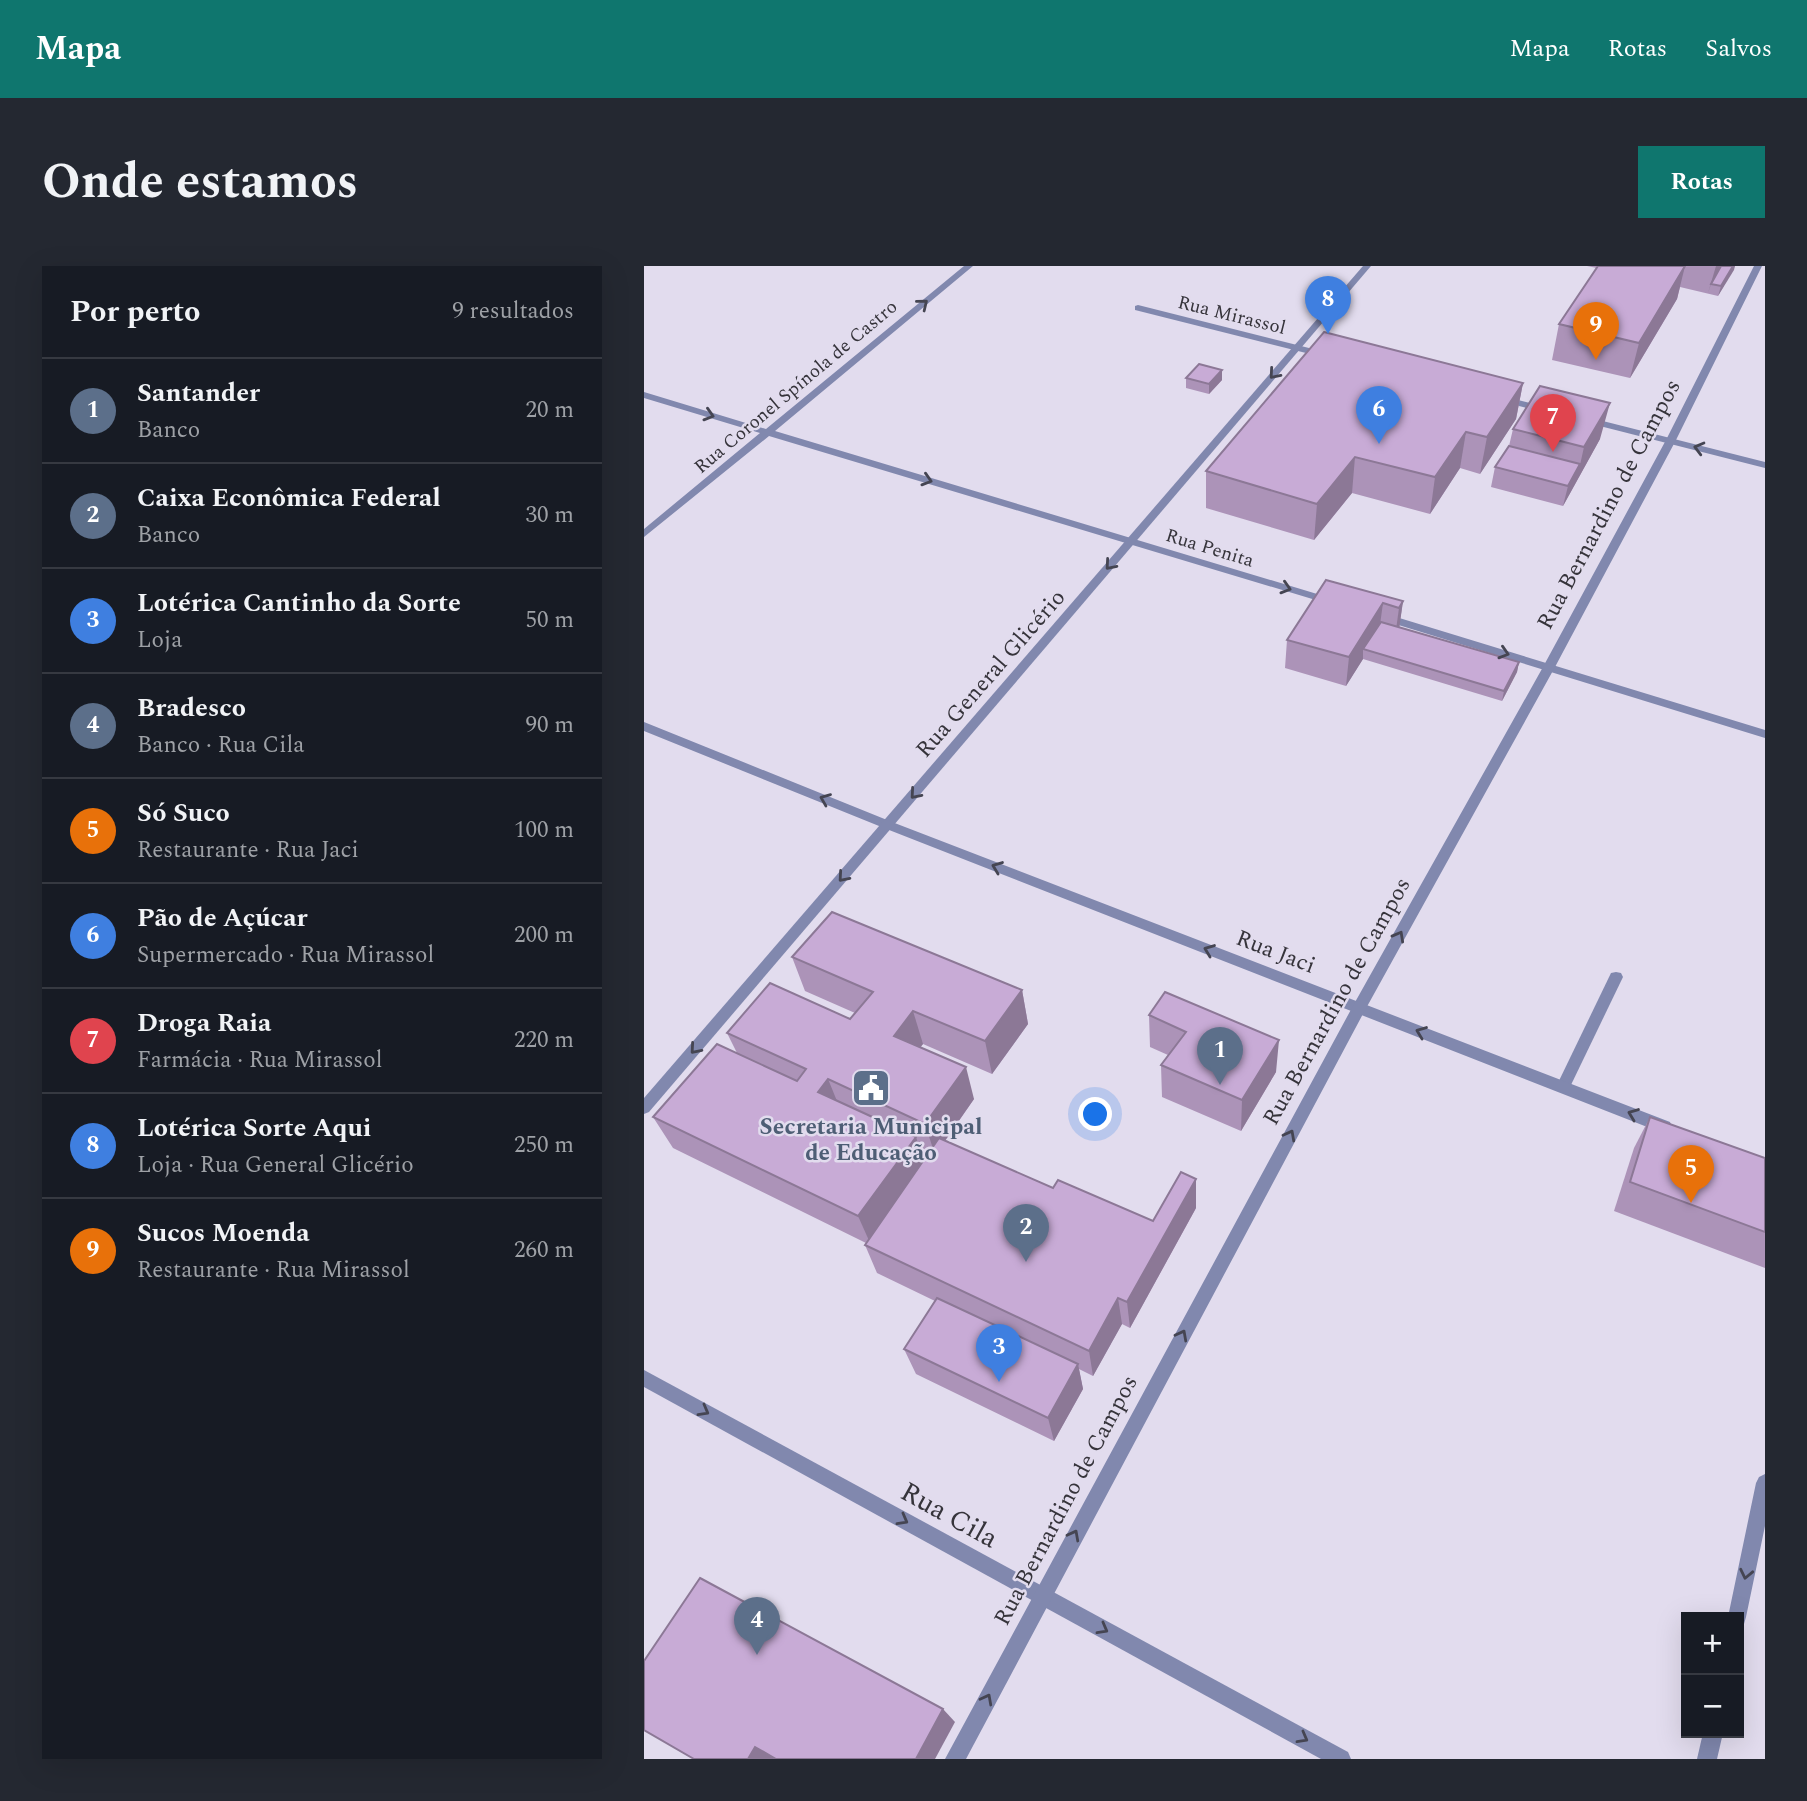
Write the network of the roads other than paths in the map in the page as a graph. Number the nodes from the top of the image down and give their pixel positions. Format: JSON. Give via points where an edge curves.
{"nodes":[{"id":1,"x":969,"y":266,"type":"edge"},
{"id":2,"x":1367,"y":266,"type":"edge"},
{"id":3,"x":1758,"y":266,"type":"edge"},
{"id":4,"x":1138,"y":309,"type":"dead end"},
{"id":5,"x":1296,"y":348,"type":"junction"},
{"id":6,"x":1336,"y":358,"type":"edge"},
{"id":7,"x":644,"y":395,"type":"edge"},
{"id":8,"x":1497,"y":397,"type":"edge"},
{"id":9,"x":1564,"y":414,"type":"edge"},
{"id":10,"x":1577,"y":417,"type":"edge"},
{"id":11,"x":767,"y":432,"type":"junction"},
{"id":12,"x":1671,"y":440,"type":"junction"},
{"id":13,"x":1765,"y":465,"type":"edge"},
{"id":14,"x":644,"y":534,"type":"edge"},
{"id":15,"x":1130,"y":541,"type":"junction"},
{"id":16,"x":1340,"y":604,"type":"edge"},
{"id":17,"x":1366,"y":612,"type":"edge"},
{"id":18,"x":1549,"y":667,"type":"junction"},
{"id":19,"x":644,"y":726,"type":"edge"},
{"id":20,"x":1765,"y":734,"type":"edge"},
{"id":21,"x":888,"y":825,"type":"junction"},
{"id":22,"x":1616,"y":978,"type":"dead end"},
{"id":23,"x":1359,"y":1008,"type":"junction"},
{"id":24,"x":1563,"y":1087,"type":"junction"},
{"id":25,"x":647,"y":1101,"type":"edge"},
{"id":26,"x":1677,"y":1132,"type":"edge"},
{"id":27,"x":644,"y":1378,"type":"edge"},
{"id":28,"x":1765,"y":1483,"type":"edge"},
{"id":29,"x":1041,"y":1595,"type":"junction"},
{"id":30,"x":1738,"y":1612,"type":"edge"},
{"id":31,"x":1712,"y":1738,"type":"edge"},
{"id":32,"x":955,"y":1759,"type":"edge"},
{"id":33,"x":1341,"y":1759,"type":"edge"},
{"id":34,"x":1707,"y":1759,"type":"edge"}],
"edges":[{"from":11,"to":1,"type":"street","name":"Rua Coronel Spínola de Castro","one_way":true},
{"from":2,"to":5,"type":"street","name":"Rua General Glicério"},
{"from":3,"to":12,"type":"street","name":"Rua Bernardino de Campos"},
{"from":4,"to":5,"type":"street","name":"Rua Mirassol"},
{"from":5,"to":6,"type":"street","name":"Rua Mirassol"},
{"from":5,"to":15,"type":"street","name":"Rua General Glicério","one_way":true},
{"from":7,"to":11,"type":"street","name":"Rua Penita","one_way":true},
{"from":8,"to":9,"type":"street"},
{"from":10,"to":12,"type":"street"},
{"from":11,"to":14,"type":"street","name":"Rua Coronel Spínola de Castro"},
{"from":11,"to":15,"type":"street","name":"Rua Penita","one_way":true},
{"from":13,"to":12,"type":"street","one_way":true},
{"from":12,"to":18,"type":"street","name":"Rua Bernardino de Campos"},
{"from":15,"to":16,"type":"street","name":"Rua Penita","one_way":true},
{"from":15,"to":21,"type":"street","name":"Rua General Glicério","one_way":true},
{"from":17,"to":18,"type":"street","one_way":true},
{"from":18,"to":20,"type":"street"},
{"from":23,"to":18,"type":"street","name":"Rua Bernardino de Campos","one_way":true},
{"from":21,"to":19,"type":"street","name":"Rua Jaci","one_way":true},
{"from":23,"to":21,"type":"street","name":"Rua Jaci","one_way":true},
{"from":21,"to":25,"type":"street","name":"Rua General Glicério","one_way":true},
{"from":22,"to":24,"type":"street"},
{"from":24,"to":23,"type":"street","name":"Rua Jaci","one_way":true},
{"from":29,"to":23,"type":"street","name":"Rua Bernardino de Campos","one_way":true},
{"from":26,"to":24,"type":"street","name":"Rua Jaci","one_way":true},
{"from":27,"to":29,"type":"street","name":"Rua Cila","one_way":true},
{"from":28,"to":30,"type":"street","one_way":true},
{"from":32,"to":29,"type":"street","name":"Rua Bernardino de Campos","one_way":true},
{"from":29,"to":33,"type":"street","name":"Rua Cila","one_way":true},
{"from":31,"to":34,"type":"street"}]}
